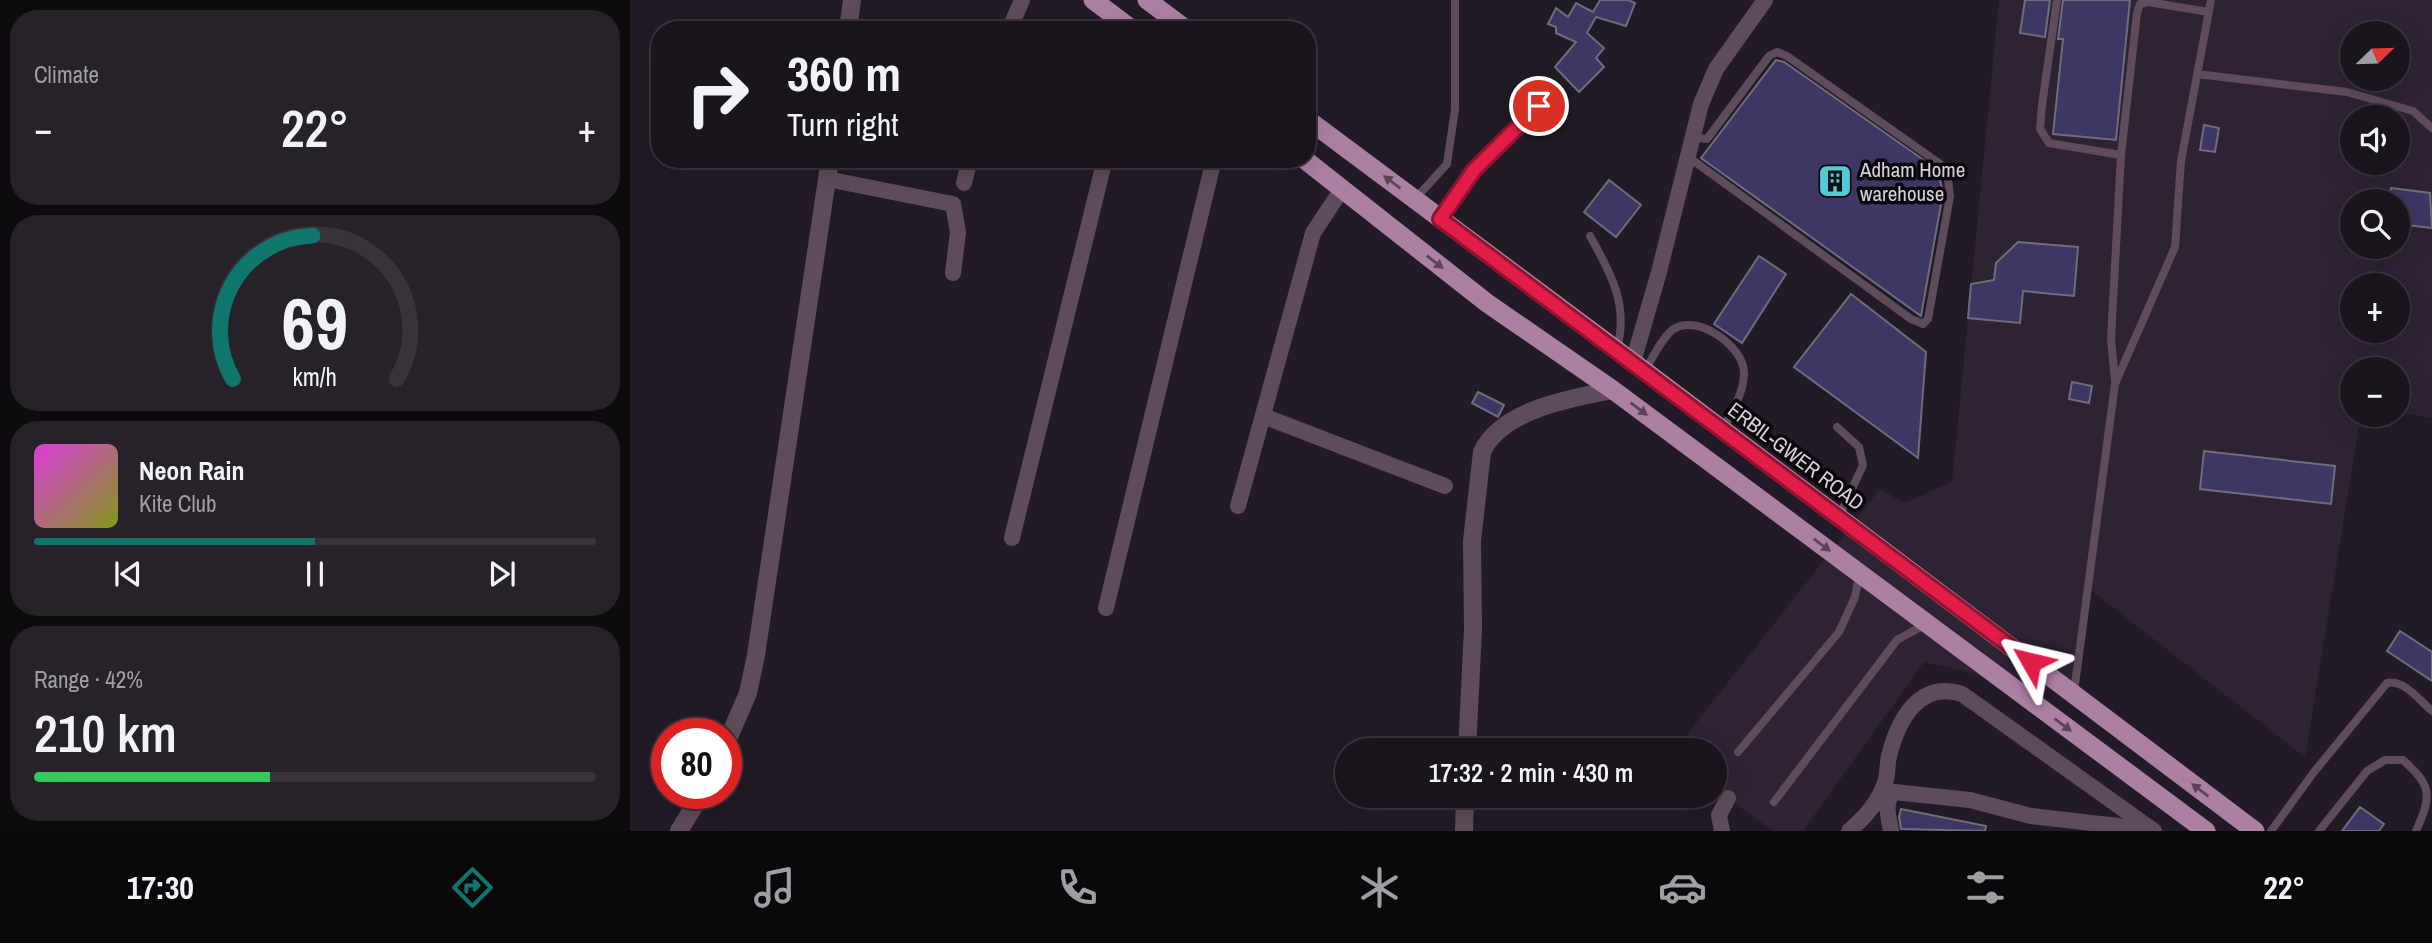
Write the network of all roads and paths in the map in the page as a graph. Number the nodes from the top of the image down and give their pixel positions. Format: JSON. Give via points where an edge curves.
{"nodes":[{"id":1,"x":852,"y":0,"type":"edge"},
{"id":2,"x":1022,"y":0,"type":"edge"},
{"id":3,"x":1093,"y":0,"type":"edge"},
{"id":4,"x":1455,"y":0,"type":"edge"},
{"id":5,"x":1765,"y":0,"type":"edge"},
{"id":6,"x":2057,"y":0,"type":"edge"},
{"id":7,"x":2211,"y":0,"type":"edge"},
{"id":8,"x":1156,"y":3,"type":"edge"},
{"id":9,"x":2210,"y":12,"type":"junction"},
{"id":10,"x":849,"y":21,"type":"edge"},
{"id":11,"x":1013,"y":21,"type":"edge"},
{"id":12,"x":1121,"y":21,"type":"edge"},
{"id":13,"x":1177,"y":21,"type":"edge"},
{"id":14,"x":2197,"y":74,"type":"junction"},
{"id":15,"x":1539,"y":106,"type":"dead end"},
{"id":16,"x":1316,"y":126,"type":"edge"},
{"id":17,"x":2432,"y":128,"type":"edge"},
{"id":18,"x":1692,"y":136,"type":"junction"},
{"id":19,"x":2121,"y":155,"type":"junction"},
{"id":20,"x":1687,"y":156,"type":"junction"},
{"id":21,"x":829,"y":168,"type":"edge"},
{"id":22,"x":968,"y":168,"type":"edge"},
{"id":23,"x":1103,"y":168,"type":"edge"},
{"id":24,"x":1212,"y":168,"type":"edge"},
{"id":25,"x":1315,"y":168,"type":"edge"},
{"id":26,"x":827,"y":179,"type":"junction"},
{"id":27,"x":964,"y":183,"type":"dead end"},
{"id":28,"x":1342,"y":189,"type":"junction"},
{"id":29,"x":1415,"y":199,"type":"junction"},
{"id":30,"x":1440,"y":219,"type":"junction"},
{"id":31,"x":1590,"y":236,"type":"dead end"},
{"id":32,"x":953,"y":273,"type":"dead end"},
{"id":33,"x":1616,"y":349,"type":"junction"},
{"id":34,"x":1639,"y":366,"type":"junction"},
{"id":35,"x":2115,"y":384,"type":"junction"},
{"id":36,"x":1613,"y":390,"type":"junction"},
{"id":37,"x":1263,"y":416,"type":"junction"},
{"id":38,"x":1837,"y":427,"type":"dead end"},
{"id":39,"x":1723,"y":429,"type":"junction"},
{"id":40,"x":1445,"y":486,"type":"dead end"},
{"id":41,"x":1238,"y":506,"type":"dead end"},
{"id":42,"x":1839,"y":517,"type":"junction"},
{"id":43,"x":1012,"y":538,"type":"dead end"},
{"id":44,"x":1860,"y":573,"type":"junction"},
{"id":45,"x":1106,"y":608,"type":"dead end"},
{"id":46,"x":1927,"y":624,"type":"junction"},
{"id":47,"x":2074,"y":695,"type":"junction"},
{"id":48,"x":2432,"y":711,"type":"edge"},
{"id":49,"x":737,"y":718,"type":"edge"},
{"id":50,"x":1468,"y":738,"type":"edge"},
{"id":51,"x":1738,"y":752,"type":"dead end"},
{"id":52,"x":1728,"y":798,"type":"dead end"},
{"id":53,"x":1774,"y":802,"type":"dead end"},
{"id":54,"x":1465,"y":808,"type":"edge"},
{"id":55,"x":692,"y":809,"type":"edge"},
{"id":56,"x":2037,"y":824,"type":"edge"},
{"id":57,"x":679,"y":831,"type":"edge"},
{"id":58,"x":1464,"y":831,"type":"edge"},
{"id":59,"x":1722,"y":831,"type":"edge"},
{"id":60,"x":1849,"y":831,"type":"edge"},
{"id":61,"x":1891,"y":831,"type":"edge"},
{"id":62,"x":2154,"y":831,"type":"edge"},
{"id":63,"x":2206,"y":831,"type":"edge"},
{"id":64,"x":2255,"y":831,"type":"edge"},
{"id":65,"x":2272,"y":831,"type":"edge"},
{"id":66,"x":2319,"y":831,"type":"edge"},
{"id":67,"x":2416,"y":831,"type":"edge"}],
"edges":[{"from":1,"to":10,"type":"street"},
{"from":2,"to":11,"type":"street"},
{"from":3,"to":12,"type":"highway"},
{"from":4,"to":29,"type":"lane","via":[[1455,109],[1447,164]]},
{"from":5,"to":18,"type":"street","via":[[1716,69]]},
{"from":6,"to":19,"type":"lane","via":[[2040,129],[2049,143]]},
{"from":7,"to":9,"type":"lane"},
{"from":8,"to":13,"type":"highway"},
{"from":9,"to":14,"type":"lane"},
{"from":9,"to":19,"type":"lane","via":[[2140,4]]},
{"from":14,"to":17,"type":"lane","via":[[2347,92],[2413,111]]},
{"from":14,"to":35,"type":"lane","via":[[2181,161],[2175,247]]},
{"from":15,"to":30,"type":"lane","via":[[1474,170]]},
{"from":29,"to":16,"type":"highway","name":"ERBIL-GWER ROAD","one_way":true},
{"from":18,"to":20,"type":"street"},
{"from":18,"to":20,"type":"lane","via":[[1707,139],[1769,56],[1777,52],[1943,166],[1950,196],[1928,319],[1923,324],[1912,319]]},
{"from":19,"to":35,"type":"lane","via":[[2111,339]]},
{"from":20,"to":34,"type":"street"},
{"from":21,"to":26,"type":"street"},
{"from":22,"to":27,"type":"street"},
{"from":23,"to":43,"type":"street"},
{"from":24,"to":45,"type":"street"},
{"from":25,"to":28,"type":"highway"},
{"from":26,"to":32,"type":"street","via":[[953,204],[958,232]]},
{"from":26,"to":49,"type":"street","via":[[756,655]]},
{"from":28,"to":36,"type":"highway","one_way":true,"via":[[1487,303]]},
{"from":28,"to":37,"type":"street","via":[[1313,233]]},
{"from":29,"to":30,"type":"highway","name":"ERBIL-GWER ROAD"},
{"from":30,"to":33,"type":"highway","name":"ERBIL-GWER ROAD"},
{"from":31,"to":33,"type":"lane","via":[[1612,274],[1620,307],[1622,330]]},
{"from":33,"to":34,"type":"highway","name":"ERBIL-GWER ROAD"},
{"from":34,"to":39,"type":"highway","name":"ERBIL-GWER ROAD"},
{"from":34,"to":39,"type":"lane","via":[[1674,329],[1692,324],[1737,349],[1745,369],[1743,388]]},
{"from":35,"to":47,"type":"lane"},
{"from":36,"to":44,"type":"highway","one_way":true},
{"from":36,"to":50,"type":"street","via":[[1522,416],[1496,432],[1482,452],[1472,541]]},
{"from":37,"to":40,"type":"street"},
{"from":37,"to":41,"type":"street"},
{"from":38,"to":42,"type":"lane","via":[[1859,447],[1863,466]]},
{"from":39,"to":42,"type":"highway","name":"ERBIL-GWER ROAD"},
{"from":42,"to":47,"type":"highway","name":"ERBIL-GWER ROAD"},
{"from":44,"to":46,"type":"highway"},
{"from":44,"to":51,"type":"lane","via":[[1839,632]]},
{"from":46,"to":53,"type":"lane","via":[[1897,640]]},
{"from":46,"to":63,"type":"highway","one_way":true},
{"from":64,"to":47,"type":"highway","name":"ERBIL-GWER ROAD","one_way":true},
{"from":48,"to":65,"type":"lane","via":[[2401,684],[2387,683]]},
{"from":52,"to":59,"type":"street","via":[[1719,814]]},
{"from":54,"to":58,"type":"street"},
{"from":55,"to":57,"type":"street"},
{"from":56,"to":61,"type":"street","via":[[1970,800],[1894,793],[1888,803]]},
{"from":56,"to":62,"type":"street"},
{"from":60,"to":62,"type":"street","via":[[1873,808],[1886,782],[1895,736],[1911,706],[1933,693],[1952,691]]},
{"from":66,"to":67,"type":"lane","via":[[2367,771],[2385,760],[2403,760],[2423,778],[2430,795]]}]}
